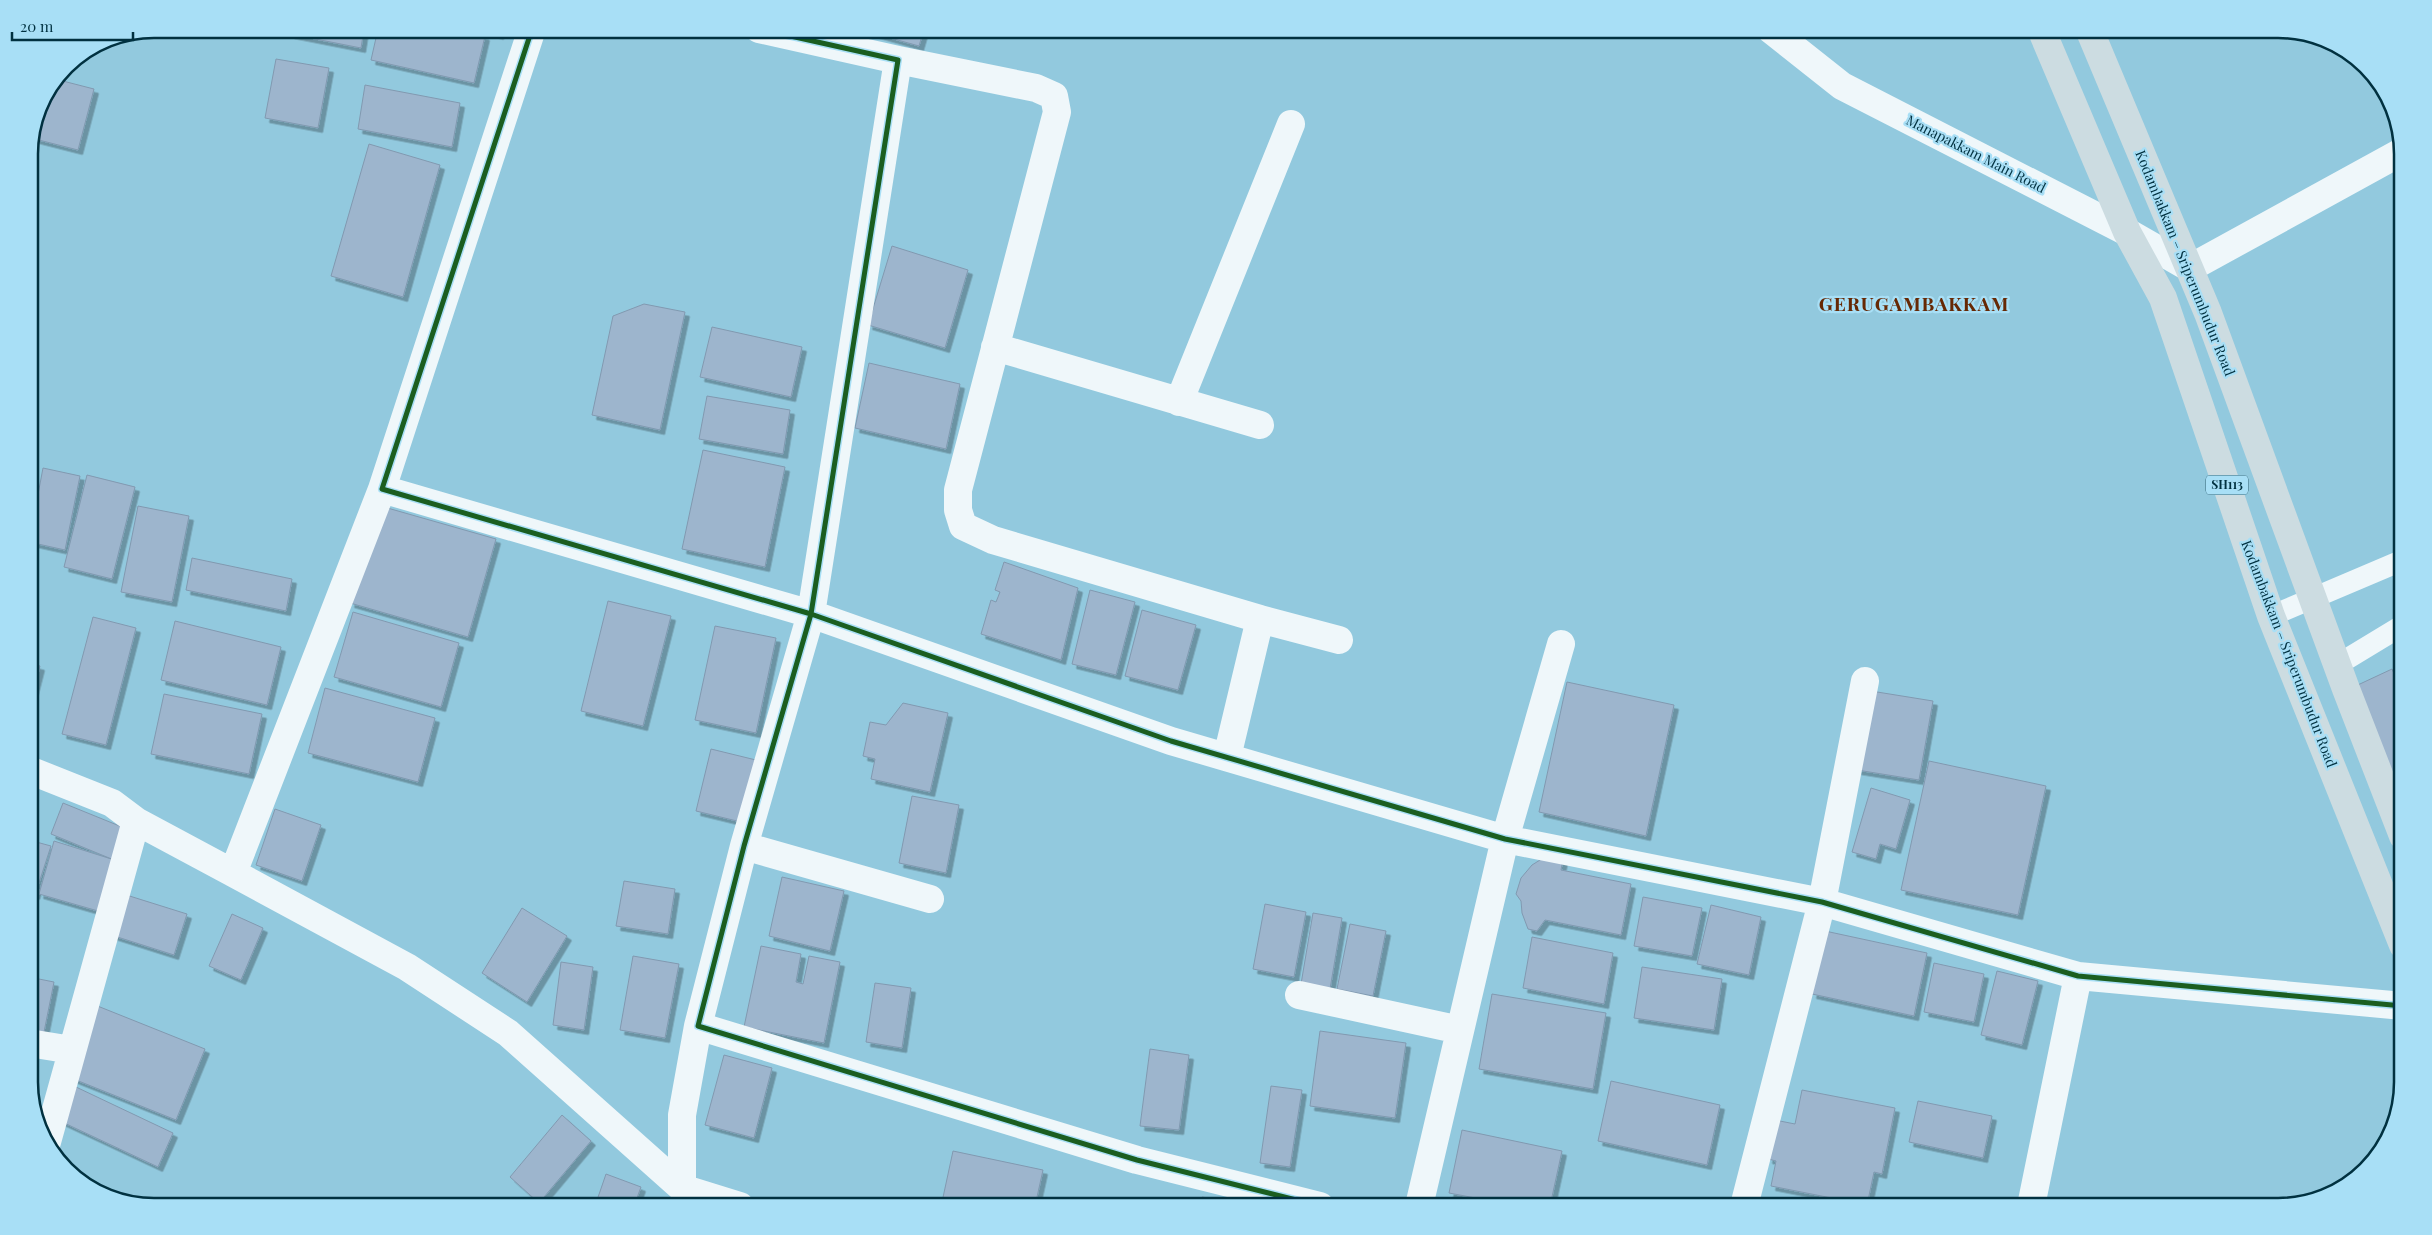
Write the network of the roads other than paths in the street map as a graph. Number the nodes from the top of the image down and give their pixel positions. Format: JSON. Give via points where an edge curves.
{"nodes":[{"id":1,"x":529,"y":38,"type":"edge"},
{"id":2,"x":799,"y":38,"type":"edge"},
{"id":3,"x":1781,"y":38,"type":"edge"},
{"id":4,"x":2045,"y":38,"type":"edge"},
{"id":5,"x":2093,"y":38,"type":"edge"},
{"id":6,"x":898,"y":60,"type":"junction"},
{"id":7,"x":1291,"y":124,"type":"dead end"},
{"id":8,"x":2394,"y":156,"type":"edge"},
{"id":9,"x":2127,"y":232,"type":"junction"},
{"id":10,"x":2190,"y":268,"type":"junction"},
{"id":11,"x":996,"y":347,"type":"junction"},
{"id":12,"x":1179,"y":402,"type":"junction"},
{"id":13,"x":1260,"y":425,"type":"dead end"},
{"id":14,"x":382,"y":490,"type":"junction"},
{"id":15,"x":2394,"y":564,"type":"edge"},
{"id":16,"x":2312,"y":598,"type":"junction"},
{"id":17,"x":811,"y":614,"type":"junction"},
{"id":18,"x":2271,"y":616,"type":"junction"},
{"id":19,"x":1260,"y":619,"type":"junction"},
{"id":20,"x":2394,"y":630,"type":"edge"},
{"id":21,"x":1339,"y":640,"type":"dead end"},
{"id":22,"x":1561,"y":644,"type":"dead end"},
{"id":23,"x":2337,"y":665,"type":"junction"},
{"id":24,"x":1865,"y":681,"type":"dead end"},
{"id":25,"x":1227,"y":757,"type":"junction"},
{"id":26,"x":38,"y":774,"type":"edge"},
{"id":27,"x":2394,"y":813,"type":"edge"},
{"id":28,"x":136,"y":821,"type":"junction"},
{"id":29,"x":1505,"y":839,"type":"junction"},
{"id":30,"x":744,"y":846,"type":"junction"},
{"id":31,"x":233,"y":873,"type":"junction"},
{"id":32,"x":930,"y":899,"type":"dead end"},
{"id":33,"x":1822,"y":902,"type":"junction"},
{"id":34,"x":2394,"y":923,"type":"edge"},
{"id":35,"x":2078,"y":976,"type":"junction"},
{"id":36,"x":1299,"y":995,"type":"dead end"},
{"id":37,"x":2394,"y":1005,"type":"edge"},
{"id":38,"x":698,"y":1026,"type":"junction"},
{"id":39,"x":1460,"y":1030,"type":"junction"},
{"id":40,"x":38,"y":1045,"type":"edge"},
{"id":41,"x":72,"y":1050,"type":"junction"},
{"id":42,"x":49,"y":1134,"type":"edge"},
{"id":43,"x":682,"y":1188,"type":"junction"},
{"id":44,"x":714,"y":1198,"type":"edge"},
{"id":45,"x":1288,"y":1198,"type":"edge"},
{"id":46,"x":1421,"y":1198,"type":"edge"},
{"id":47,"x":1746,"y":1198,"type":"edge"},
{"id":48,"x":2033,"y":1198,"type":"edge"}],
"edges":[{"from":1,"to":14,"type":"street"},
{"from":2,"to":6,"type":"street"},
{"from":3,"to":9,"type":"street","name":"Manapakkam Main Road","via":[[1842,86]]},
{"from":4,"to":9,"type":"main road","name":"Kodambakkam – Sriperumbudur Road","number":"SH113"},
{"from":5,"to":10,"type":"main road","name":"Kodambakkam – Sriperumbudur Road","number":"SH113"},
{"from":6,"to":11,"type":"street","via":[[1036,88],[1054,96],[1057,112]]},
{"from":6,"to":17,"type":"street"},
{"from":7,"to":12,"type":"street"},
{"from":8,"to":10,"type":"street"},
{"from":9,"to":10,"type":"street","name":"Manapakkam Main Road"},
{"from":9,"to":18,"type":"main road","name":"Kodambakkam – Sriperumbudur Road","number":"SH113","via":[[2163,298]]},
{"from":10,"to":16,"type":"main road","name":"Kodambakkam – Sriperumbudur Road","number":"SH113"},
{"from":11,"to":12,"type":"street"},
{"from":11,"to":19,"type":"street","via":[[958,490],[958,510],[963,526],[993,540]]},
{"from":12,"to":13,"type":"street"},
{"from":14,"to":17,"type":"street"},
{"from":14,"to":31,"type":"street"},
{"from":15,"to":16,"type":"lane"},
{"from":16,"to":18,"type":"lane"},
{"from":16,"to":23,"type":"main road","name":"Kodambakkam – Sriperumbudur Road","number":"SH113"},
{"from":17,"to":25,"type":"street","via":[[1171,741]]},
{"from":17,"to":30,"type":"street"},
{"from":18,"to":34,"type":"main road","name":"Kodambakkam – Sriperumbudur Road","number":"SH113"},
{"from":19,"to":21,"type":"street"},
{"from":19,"to":25,"type":"street"},
{"from":20,"to":23,"type":"lane"},
{"from":22,"to":29,"type":"street"},
{"from":23,"to":27,"type":"main road","name":"Kodambakkam – Sriperumbudur Road","number":"SH113"},
{"from":24,"to":33,"type":"street"},
{"from":25,"to":29,"type":"street"},
{"from":26,"to":28,"type":"street","via":[[112,803]]},
{"from":28,"to":31,"type":"street"},
{"from":28,"to":41,"type":"street"},
{"from":29,"to":33,"type":"street"},
{"from":29,"to":39,"type":"street"},
{"from":30,"to":32,"type":"street"},
{"from":30,"to":38,"type":"street"},
{"from":31,"to":43,"type":"street","via":[[407,967],[508,1033]]},
{"from":33,"to":35,"type":"street"},
{"from":33,"to":47,"type":"street"},
{"from":35,"to":37,"type":"street"},
{"from":35,"to":48,"type":"street"},
{"from":36,"to":39,"type":"street"},
{"from":38,"to":43,"type":"street","via":[[682,1115]]},
{"from":38,"to":45,"type":"street","via":[[1137,1160]]},
{"from":39,"to":46,"type":"street"},
{"from":40,"to":41,"type":"street"},
{"from":41,"to":42,"type":"street"},
{"from":43,"to":44,"type":"street"}]}
